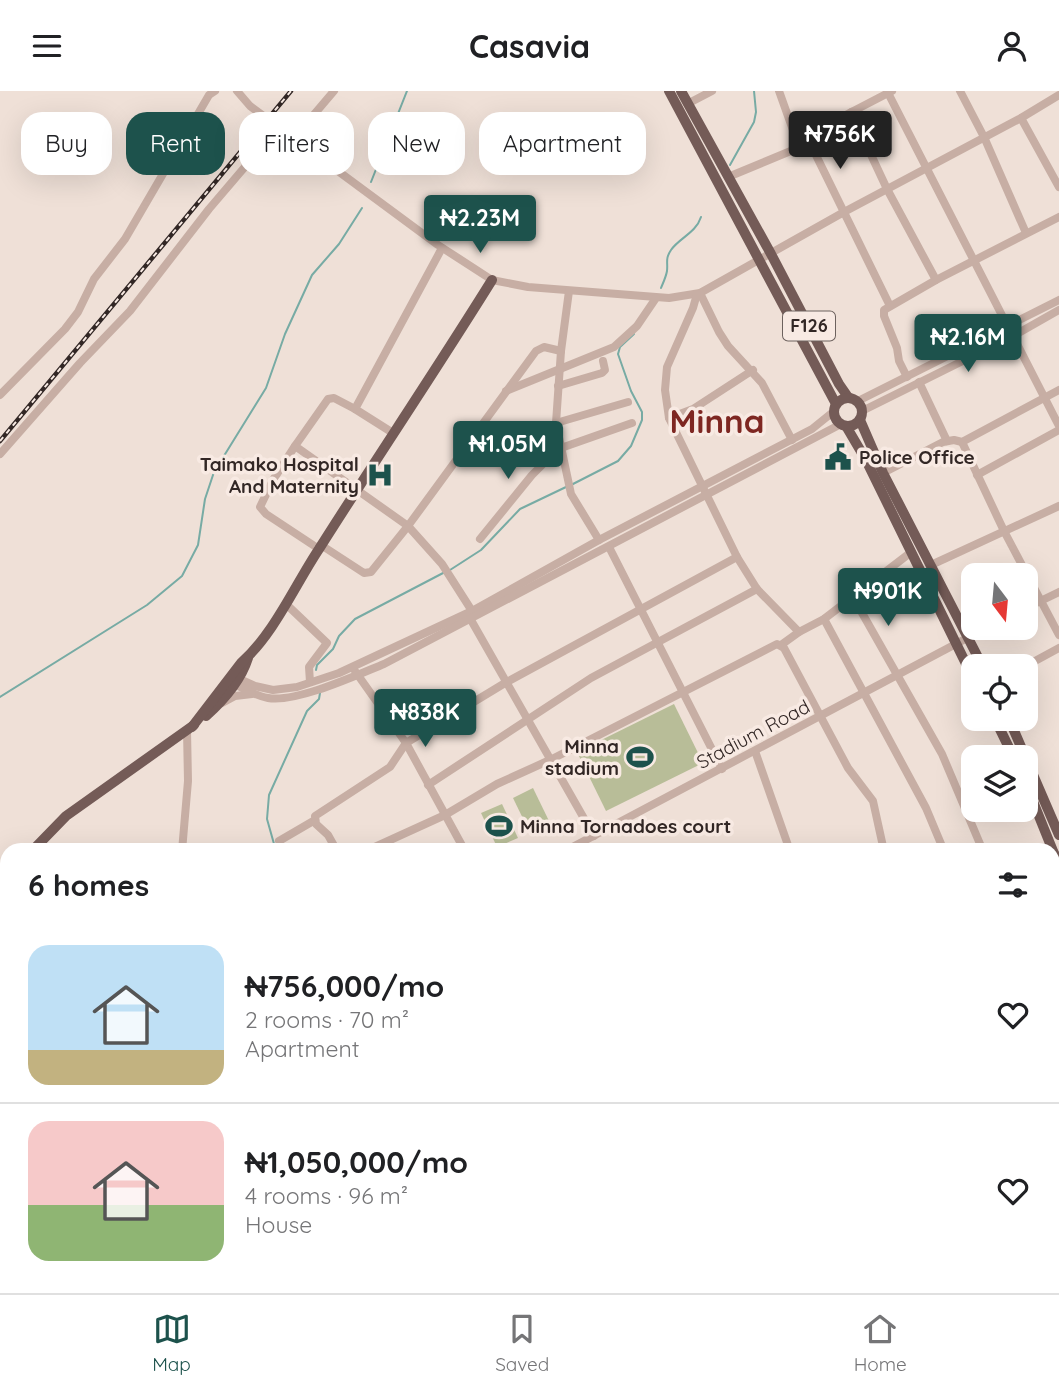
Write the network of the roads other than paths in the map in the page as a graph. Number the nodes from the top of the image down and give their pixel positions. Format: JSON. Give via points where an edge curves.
{"nodes":[{"id":1,"x":215,"y":91,"type":"edge"},
{"id":2,"x":334,"y":91,"type":"edge"},
{"id":3,"x":669,"y":91,"type":"edge"},
{"id":4,"x":681,"y":91,"type":"edge"},
{"id":5,"x":712,"y":91,"type":"edge"},
{"id":6,"x":779,"y":91,"type":"edge"},
{"id":7,"x":960,"y":91,"type":"edge"},
{"id":8,"x":235,"y":92,"type":"edge"},
{"id":9,"x":889,"y":92,"type":"edge"},
{"id":10,"x":1059,"y":95,"type":"edge"},
{"id":11,"x":689,"y":103,"type":"junction"},
{"id":12,"x":258,"y":112,"type":"edge"},
{"id":13,"x":316,"y":112,"type":"edge"},
{"id":14,"x":851,"y":112,"type":"junction"},
{"id":15,"x":1021,"y":118,"type":"junction"},
{"id":16,"x":984,"y":137,"type":"junction"},
{"id":17,"x":810,"y":143,"type":"junction"},
{"id":18,"x":799,"y":148,"type":"junction"},
{"id":19,"x":926,"y":168,"type":"junction"},
{"id":20,"x":239,"y":174,"type":"edge"},
{"id":21,"x":344,"y":175,"type":"edge"},
{"id":22,"x":728,"y":177,"type":"junction"},
{"id":23,"x":1059,"y":187,"type":"edge"},
{"id":24,"x":887,"y":189,"type":"junction"},
{"id":25,"x":844,"y":212,"type":"junction"},
{"id":26,"x":1059,"y":217,"type":"edge"},
{"id":27,"x":1026,"y":233,"type":"junction"},
{"id":28,"x":442,"y":248,"type":"junction"},
{"id":29,"x":771,"y":254,"type":"junction"},
{"id":30,"x":760,"y":260,"type":"junction"},
{"id":31,"x":974,"y":261,"type":"junction"},
{"id":32,"x":492,"y":279,"type":"junction"},
{"id":33,"x":936,"y":280,"type":"junction"},
{"id":34,"x":569,"y":291,"type":"junction"},
{"id":35,"x":699,"y":294,"type":"junction"},
{"id":36,"x":656,"y":297,"type":"junction"},
{"id":37,"x":1059,"y":300,"type":"edge"},
{"id":38,"x":890,"y":306,"type":"junction"},
{"id":39,"x":1059,"y":310,"type":"edge"},
{"id":40,"x":1008,"y":327,"type":"junction"},
{"id":41,"x":1013,"y":336,"type":"junction"},
{"id":42,"x":561,"y":351,"type":"junction"},
{"id":43,"x":603,"y":361,"type":"dead end"},
{"id":44,"x":753,"y":370,"type":"junction"},
{"id":45,"x":560,"y":371,"type":"junction"},
{"id":46,"x":907,"y":377,"type":"junction"},
{"id":47,"x":919,"y":382,"type":"junction"},
{"id":48,"x":558,"y":386,"type":"junction"},
{"id":49,"x":1059,"y":390,"type":"edge"},
{"id":50,"x":506,"y":391,"type":"junction"},
{"id":51,"x":0,"y":395,"type":"edge"},
{"id":52,"x":1044,"y":398,"type":"junction"},
{"id":53,"x":628,"y":402,"type":"dead end"},
{"id":54,"x":857,"y":407,"type":"junction"},
{"id":55,"x":835,"y":408,"type":"junction"},
{"id":56,"x":355,"y":409,"type":"junction"},
{"id":57,"x":668,"y":418,"type":"junction"},
{"id":58,"x":556,"y":422,"type":"junction"},
{"id":59,"x":632,"y":423,"type":"dead end"},
{"id":60,"x":843,"y":425,"type":"junction"},
{"id":61,"x":1059,"y":428,"type":"edge"},
{"id":62,"x":393,"y":433,"type":"junction"},
{"id":63,"x":792,"y":440,"type":"junction"},
{"id":64,"x":947,"y":441,"type":"junction"},
{"id":65,"x":962,"y":442,"type":"junction"},
{"id":66,"x":295,"y":446,"type":"junction"},
{"id":67,"x":561,"y":447,"type":"junction"},
{"id":68,"x":0,"y":454,"type":"edge"},
{"id":69,"x":883,"y":473,"type":"junction"},
{"id":70,"x":977,"y":475,"type":"junction"},
{"id":71,"x":357,"y":491,"type":"junction"},
{"id":72,"x":705,"y":491,"type":"junction"},
{"id":73,"x":1059,"y":506,"type":"edge"},
{"id":74,"x":408,"y":526,"type":"junction"},
{"id":75,"x":1004,"y":531,"type":"junction"},
{"id":76,"x":480,"y":539,"type":"dead end"},
{"id":77,"x":599,"y":540,"type":"junction"},
{"id":78,"x":320,"y":547,"type":"junction"},
{"id":79,"x":609,"y":547,"type":"junction"},
{"id":80,"x":910,"y":553,"type":"junction"},
{"id":81,"x":737,"y":557,"type":"junction"},
{"id":82,"x":931,"y":565,"type":"junction"},
{"id":83,"x":757,"y":589,"type":"junction"},
{"id":84,"x":1059,"y":592,"type":"edge"},
{"id":85,"x":853,"y":597,"type":"junction"},
{"id":86,"x":1042,"y":600,"type":"junction"},
{"id":87,"x":1038,"y":602,"type":"edge"},
{"id":88,"x":286,"y":604,"type":"junction"},
{"id":89,"x":641,"y":610,"type":"junction"},
{"id":90,"x":471,"y":616,"type":"junction"},
{"id":91,"x":824,"y":619,"type":"junction"},
{"id":92,"x":961,"y":624,"type":"edge"},
{"id":93,"x":799,"y":632,"type":"junction"},
{"id":94,"x":1059,"y":635,"type":"edge"},
{"id":95,"x":962,"y":641,"type":"edge"},
{"id":96,"x":657,"y":642,"type":"junction"},
{"id":97,"x":955,"y":644,"type":"junction"},
{"id":98,"x":781,"y":645,"type":"junction"},
{"id":99,"x":1059,"y":648,"type":"edge"},
{"id":100,"x":961,"y":655,"type":"edge"},
{"id":101,"x":1038,"y":659,"type":"edge"},
{"id":102,"x":352,"y":667,"type":"junction"},
{"id":103,"x":897,"y":673,"type":"junction"},
{"id":104,"x":357,"y":675,"type":"junction"},
{"id":105,"x":232,"y":680,"type":"junction"},
{"id":106,"x":310,"y":682,"type":"junction"},
{"id":107,"x":505,"y":683,"type":"junction"},
{"id":108,"x":864,"y":691,"type":"junction"},
{"id":109,"x":683,"y":693,"type":"junction"},
{"id":110,"x":255,"y":694,"type":"junction"},
{"id":111,"x":219,"y":704,"type":"junction"},
{"id":112,"x":820,"y":716,"type":"junction"},
{"id":113,"x":527,"y":718,"type":"junction"},
{"id":114,"x":189,"y":729,"type":"junction"},
{"id":115,"x":1014,"y":731,"type":"edge"},
{"id":116,"x":406,"y":743,"type":"junction"},
{"id":117,"x":755,"y":751,"type":"junction"},
{"id":118,"x":552,"y":759,"type":"junction"},
{"id":119,"x":722,"y":769,"type":"junction"},
{"id":120,"x":428,"y":785,"type":"junction"},
{"id":121,"x":1038,"y":814,"type":"edge"},
{"id":122,"x":445,"y":815,"type":"junction"},
{"id":123,"x":315,"y":820,"type":"junction"},
{"id":124,"x":1059,"y":835,"type":"edge"},
{"id":125,"x":594,"y":836,"type":"junction"},
{"id":126,"x":279,"y":841,"type":"dead end"},
{"id":127,"x":583,"y":842,"type":"edge"},
{"id":128,"x":40,"y":843,"type":"edge"},
{"id":129,"x":184,"y":843,"type":"edge"},
{"id":130,"x":333,"y":843,"type":"edge"},
{"id":131,"x":384,"y":843,"type":"edge"},
{"id":132,"x":461,"y":843,"type":"edge"},
{"id":133,"x":787,"y":843,"type":"edge"},
{"id":134,"x":882,"y":843,"type":"edge"},
{"id":135,"x":941,"y":843,"type":"edge"},
{"id":136,"x":980,"y":843,"type":"edge"},
{"id":137,"x":1050,"y":843,"type":"edge"},
{"id":138,"x":0,"y":1247,"type":"edge"},
{"id":139,"x":0,"y":1258,"type":"edge"}],
"edges":[{"from":1,"to":51,"type":"street","via":[[125,239],[94,279],[78,312]]},
{"from":2,"to":13,"type":"street"},
{"from":3,"to":30,"type":"main road","number":"F126"},
{"from":4,"to":11,"type":"main road","number":"F126"},
{"from":5,"to":11,"type":"street"},
{"from":6,"to":18,"type":"street"},
{"from":7,"to":16,"type":"street"},
{"from":8,"to":12,"type":"street"},
{"from":9,"to":14,"type":"street"},
{"from":9,"to":19,"type":"street"},
{"from":10,"to":15,"type":"street"},
{"from":11,"to":22,"type":"main road","number":"F126"},
{"from":14,"to":17,"type":"street"},
{"from":14,"to":24,"type":"street"},
{"from":15,"to":16,"type":"street"},
{"from":15,"to":23,"type":"street"},
{"from":16,"to":19,"type":"street"},
{"from":16,"to":27,"type":"street"},
{"from":17,"to":18,"type":"street"},
{"from":17,"to":25,"type":"street"},
{"from":18,"to":22,"type":"street"},
{"from":19,"to":24,"type":"street"},
{"from":19,"to":31,"type":"street"},
{"from":20,"to":68,"type":"street","via":[[130,311]]},
{"from":21,"to":28,"type":"street"},
{"from":22,"to":29,"type":"main road","number":"F126"},
{"from":24,"to":25,"type":"street"},
{"from":24,"to":33,"type":"street"},
{"from":25,"to":29,"type":"street"},
{"from":25,"to":38,"type":"street"},
{"from":26,"to":27,"type":"street"},
{"from":27,"to":31,"type":"street"},
{"from":28,"to":32,"type":"street"},
{"from":28,"to":56,"type":"street"},
{"from":29,"to":30,"type":"street"},
{"from":29,"to":54,"type":"main road","number":"F126","via":[[839,384]]},
{"from":30,"to":35,"type":"street"},
{"from":30,"to":55,"type":"main road","number":"F126"},
{"from":31,"to":33,"type":"street"},
{"from":31,"to":40,"type":"street"},
{"from":32,"to":34,"type":"street"},
{"from":32,"to":62,"type":"main road"},
{"from":33,"to":38,"type":"street"},
{"from":34,"to":36,"type":"street"},
{"from":34,"to":42,"type":"street"},
{"from":35,"to":36,"type":"street"},
{"from":35,"to":44,"type":"street","via":[[728,346]]},
{"from":35,"to":57,"type":"street","via":[[667,367]]},
{"from":36,"to":45,"type":"street","via":[[639,323],[614,347]]},
{"from":37,"to":40,"type":"street"},
{"from":38,"to":46,"type":"street","via":[[883,313]]},
{"from":39,"to":41,"type":"street"},
{"from":40,"to":46,"type":"street"},
{"from":41,"to":47,"type":"street"},
{"from":41,"to":52,"type":"street"},
{"from":42,"to":45,"type":"street"},
{"from":42,"to":50,"type":"street","via":[[544,347],[536,351]]},
{"from":43,"to":48,"type":"street","via":[[602,373]]},
{"from":44,"to":57,"type":"street","via":[[683,415]]},
{"from":44,"to":63,"type":"street"},
{"from":45,"to":48,"type":"street"},
{"from":45,"to":50,"type":"street"},
{"from":46,"to":54,"type":"street"},
{"from":47,"to":54,"type":"street"},
{"from":47,"to":64,"type":"street"},
{"from":48,"to":58,"type":"street"},
{"from":49,"to":52,"type":"street"},
{"from":50,"to":74,"type":"street"},
{"from":52,"to":61,"type":"street"},
{"from":52,"to":65,"type":"street"},
{"from":53,"to":58,"type":"street"},
{"from":54,"to":55,"type":"main road"},
{"from":54,"to":60,"type":"main road","via":[[853,425]]},
{"from":54,"to":69,"type":"main road","number":"F126"},
{"from":55,"to":60,"type":"main road","number":"F126","via":[[837,421]]},
{"from":55,"to":63,"type":"street"},
{"from":56,"to":62,"type":"street"},
{"from":56,"to":66,"type":"street","via":[[328,399]]},
{"from":57,"to":72,"type":"street"},
{"from":58,"to":67,"type":"street"},
{"from":59,"to":67,"type":"street"},
{"from":60,"to":72,"type":"street"},
{"from":60,"to":80,"type":"main road","number":"F126","via":[[866,460]]},
{"from":61,"to":70,"type":"street"},
{"from":62,"to":71,"type":"main road"},
{"from":63,"to":72,"type":"street"},
{"from":64,"to":65,"type":"street"},
{"from":64,"to":69,"type":"street"},
{"from":65,"to":70,"type":"street"},
{"from":66,"to":71,"type":"street"},
{"from":66,"to":78,"type":"street","via":[[260,507]]},
{"from":67,"to":76,"type":"street"},
{"from":67,"to":77,"type":"street","via":[[571,494]]},
{"from":69,"to":82,"type":"main road","number":"F126"},
{"from":70,"to":75,"type":"street"},
{"from":71,"to":74,"type":"street"},
{"from":71,"to":78,"type":"main road"},
{"from":72,"to":77,"type":"street"},
{"from":72,"to":79,"type":"street"},
{"from":72,"to":81,"type":"street"},
{"from":73,"to":75,"type":"street"},
{"from":74,"to":78,"type":"street","via":[[368,573]]},
{"from":74,"to":90,"type":"street","via":[[442,564]]},
{"from":75,"to":82,"type":"street"},
{"from":75,"to":86,"type":"street"},
{"from":77,"to":90,"type":"street"},
{"from":78,"to":88,"type":"main road"},
{"from":79,"to":89,"type":"street"},
{"from":79,"to":90,"type":"street"},
{"from":80,"to":85,"type":"street"},
{"from":80,"to":97,"type":"main road","number":"F126"},
{"from":81,"to":83,"type":"street"},
{"from":81,"to":89,"type":"street"},
{"from":82,"to":92,"type":"main road","number":"F126"},
{"from":83,"to":93,"type":"street"},
{"from":83,"to":96,"type":"street"},
{"from":84,"to":86,"type":"street"},
{"from":85,"to":91,"type":"street"},
{"from":85,"to":103,"type":"street"},
{"from":86,"to":87,"type":"street"},
{"from":86,"to":94,"type":"street"},
{"from":88,"to":105,"type":"main road"},
{"from":88,"to":106,"type":"street","via":[[327,643],[309,667]]},
{"from":89,"to":96,"type":"street"},
{"from":89,"to":107,"type":"street"},
{"from":90,"to":102,"type":"street"},
{"from":90,"to":104,"type":"street"},
{"from":90,"to":107,"type":"street"},
{"from":91,"to":93,"type":"street"},
{"from":91,"to":108,"type":"street"},
{"from":93,"to":98,"type":"street"},
{"from":95,"to":97,"type":"street","name":"Stadium Road"},
{"from":96,"to":109,"type":"street"},
{"from":96,"to":113,"type":"street"},
{"from":97,"to":100,"type":"main road","number":"F126"},
{"from":97,"to":103,"type":"street","name":"Stadium Road"},
{"from":98,"to":109,"type":"street","via":[[772,645]]},
{"from":98,"to":112,"type":"street"},
{"from":99,"to":101,"type":"street"},
{"from":102,"to":104,"type":"street"},
{"from":102,"to":106,"type":"street"},
{"from":103,"to":108,"type":"street","name":"Stadium Road"},
{"from":103,"to":136,"type":"street","via":[[942,754]]},
{"from":104,"to":110,"type":"street","via":[[290,696]]},
{"from":104,"to":116,"type":"street"},
{"from":105,"to":106,"type":"street","via":[[273,690]]},
{"from":105,"to":110,"type":"street"},
{"from":105,"to":111,"type":"main road"},
{"from":105,"to":114,"type":"main road"},
{"from":107,"to":113,"type":"street"},
{"from":107,"to":116,"type":"street"},
{"from":108,"to":112,"type":"street","name":"Stadium Road"},
{"from":108,"to":135,"type":"street"},
{"from":109,"to":118,"type":"street"},
{"from":109,"to":119,"type":"street"},
{"from":110,"to":111,"type":"street"},
{"from":111,"to":114,"type":"main road"},
{"from":112,"to":117,"type":"street","name":"Stadium Road"},
{"from":112,"to":134,"type":"street","via":[[848,768],[873,801]]},
{"from":113,"to":118,"type":"street"},
{"from":113,"to":120,"type":"street"},
{"from":114,"to":128,"type":"main road","via":[[66,816]]},
{"from":114,"to":129,"type":"street"},
{"from":115,"to":124,"type":"main road"},
{"from":116,"to":120,"type":"street"},
{"from":116,"to":123,"type":"street","via":[[390,767]]},
{"from":117,"to":119,"type":"street","name":"Stadium Road"},
{"from":117,"to":133,"type":"street"},
{"from":118,"to":122,"type":"street"},
{"from":118,"to":125,"type":"street"},
{"from":119,"to":125,"type":"street","name":"Stadium Road"},
{"from":120,"to":122,"type":"street"},
{"from":121,"to":137,"type":"main road"},
{"from":122,"to":131,"type":"street"},
{"from":122,"to":132,"type":"street"},
{"from":123,"to":126,"type":"street"},
{"from":123,"to":130,"type":"street"},
{"from":125,"to":127,"type":"street","name":"Stadium Road"},
{"from":138,"to":139,"type":"street"}]}
